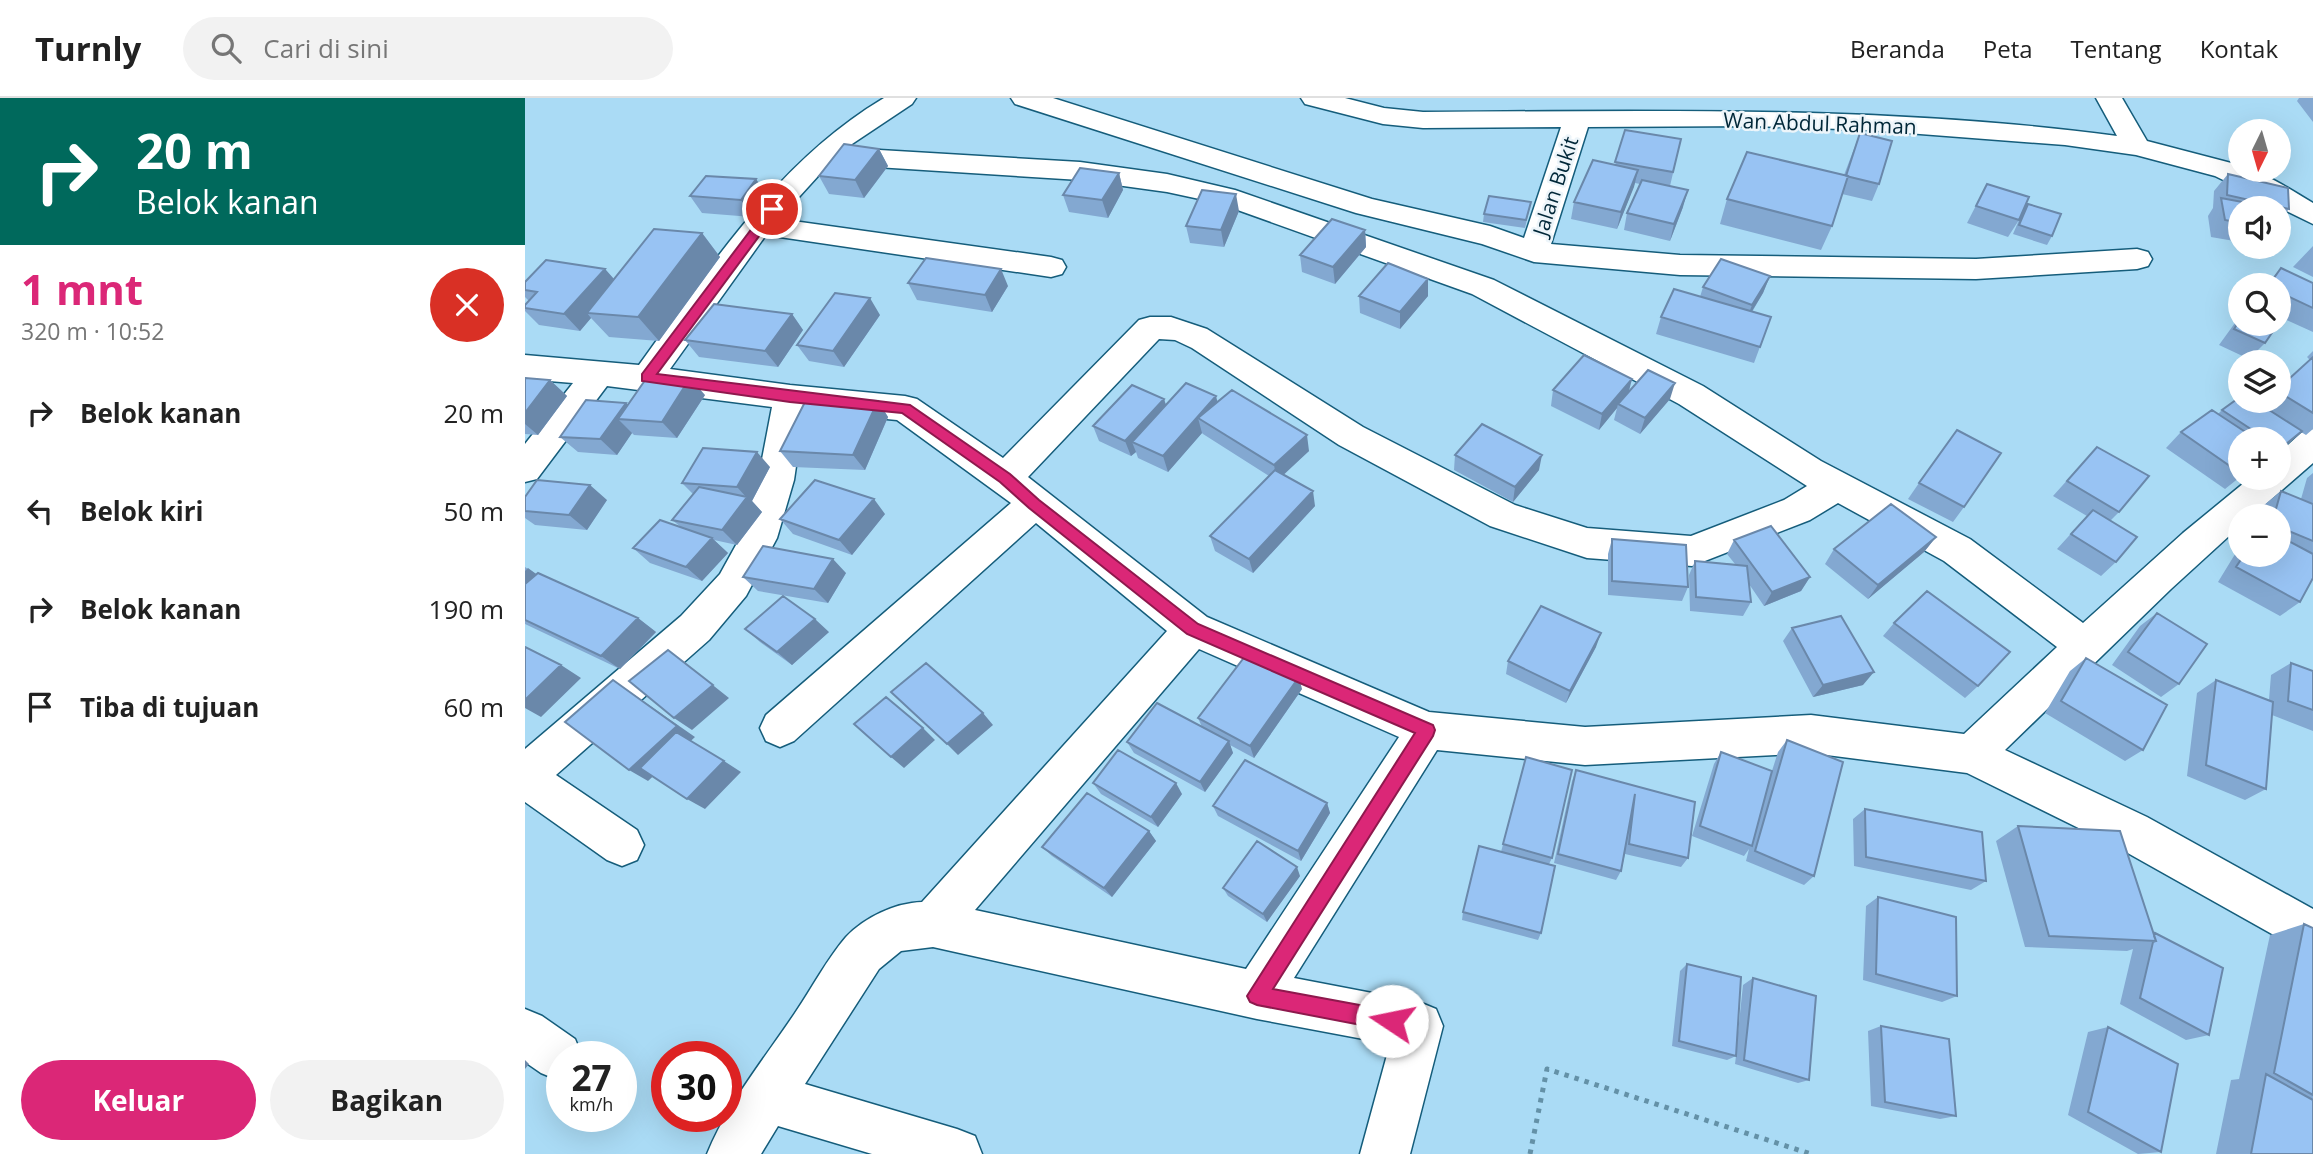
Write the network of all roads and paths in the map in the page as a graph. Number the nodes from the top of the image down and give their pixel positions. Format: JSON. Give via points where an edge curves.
{"nodes":[{"id":1,"x":903,"y":98,"type":"edge"},
{"id":2,"x":1024,"y":98,"type":"edge"},
{"id":3,"x":1314,"y":98,"type":"edge"},
{"id":4,"x":2109,"y":98,"type":"edge"},
{"id":5,"x":1577,"y":120,"type":"junction"},
{"id":6,"x":2137,"y":147,"type":"junction"},
{"id":7,"x":821,"y":155,"type":"junction"},
{"id":8,"x":2313,"y":215,"type":"edge"},
{"id":9,"x":759,"y":225,"type":"junction"},
{"id":10,"x":1534,"y":252,"type":"junction"},
{"id":11,"x":2137,"y":258,"type":"dead end"},
{"id":12,"x":1051,"y":267,"type":"dead end"},
{"id":13,"x":525,"y":367,"type":"edge"},
{"id":14,"x":599,"y":373,"type":"junction"},
{"id":15,"x":647,"y":377,"type":"junction"},
{"id":16,"x":790,"y":397,"type":"junction"},
{"id":17,"x":2313,"y":442,"type":"edge"},
{"id":18,"x":2291,"y":463,"type":"edge"},
{"id":19,"x":525,"y":468,"type":"edge"},
{"id":20,"x":1005,"y":478,"type":"junction"},
{"id":21,"x":1837,"y":486,"type":"junction"},
{"id":22,"x":2259,"y":490,"type":"edge"},
{"id":23,"x":1034,"y":504,"type":"junction"},
{"id":24,"x":1193,"y":629,"type":"junction"},
{"id":25,"x":2086,"y":647,"type":"junction"},
{"id":26,"x":780,"y":729,"type":"dead end"},
{"id":27,"x":1427,"y":730,"type":"junction"},
{"id":28,"x":1971,"y":754,"type":"junction"},
{"id":29,"x":525,"y":777,"type":"edge"},
{"id":30,"x":622,"y":845,"type":"dead end"},
{"id":31,"x":933,"y":924,"type":"junction"},
{"id":32,"x":2313,"y":934,"type":"edge"},
{"id":33,"x":1257,"y":996,"type":"junction"},
{"id":34,"x":767,"y":1098,"type":"junction"},
{"id":35,"x":732,"y":1154,"type":"edge"},
{"id":36,"x":957,"y":1154,"type":"edge"},
{"id":37,"x":1385,"y":1154,"type":"edge"},
{"id":38,"x":1530,"y":1154,"type":"edge"},
{"id":39,"x":1811,"y":1154,"type":"edge"}],
"edges":[{"from":1,"to":7,"type":"street"},
{"from":2,"to":10,"type":"street","via":[[1366,207],[1490,236]]},
{"from":3,"to":5,"type":"street","name":"Wan Abdul Rahman","via":[[1383,116],[1423,120]]},
{"from":4,"to":6,"type":"street"},
{"from":5,"to":6,"type":"street","name":"Wan Abdul Rahman","via":[[1868,122]]},
{"from":5,"to":10,"type":"street","name":"Jalan Bukit"},
{"from":6,"to":8,"type":"street","name":"Wan Abdul Rahman","via":[[2225,170]]},
{"from":7,"to":9,"type":"street"},
{"from":7,"to":21,"type":"street","via":[[1080,171],[1167,183],[1237,200],[1483,287],[1691,395]]},
{"from":9,"to":12,"type":"street"},
{"from":9,"to":15,"type":"street"},
{"from":10,"to":11,"type":"street","via":[[1680,265],[1976,269]]},
{"from":13,"to":14,"type":"street"},
{"from":14,"to":15,"type":"street"},
{"from":14,"to":19,"type":"street"},
{"from":15,"to":16,"type":"street"},
{"from":16,"to":20,"type":"street","via":[[905,408]]},
{"from":16,"to":29,"type":"street","via":[[776,480],[759,538],[733,585],[695,628]]},
{"from":17,"to":18,"type":"street"},
{"from":20,"to":21,"type":"street","via":[[1150,328],[1164,327],[1203,340],[1351,436],[1503,516],[1587,543],[1692,551],[1797,510]]},
{"from":20,"to":23,"type":"street"},
{"from":21,"to":25,"type":"street","via":[[1957,550]]},
{"from":22,"to":25,"type":"street","via":[[2148,584]]},
{"from":23,"to":24,"type":"street"},
{"from":23,"to":26,"type":"street"},
{"from":24,"to":27,"type":"street"},
{"from":24,"to":31,"type":"street"},
{"from":25,"to":28,"type":"street"},
{"from":27,"to":28,"type":"street","via":[[1585,746],[1811,734]]},
{"from":27,"to":33,"type":"street"},
{"from":28,"to":32,"type":"street","via":[[2132,832]]},
{"from":29,"to":30,"type":"street"},
{"from":31,"to":33,"type":"street"},
{"from":31,"to":34,"type":"street","via":[[889,932],[863,953]]},
{"from":33,"to":37,"type":"street","via":[[1419,1027]]},
{"from":34,"to":35,"type":"street"},
{"from":34,"to":36,"type":"street"},
{"from":38,"to":39,"type":"path","via":[[1547,1069]]}]}
